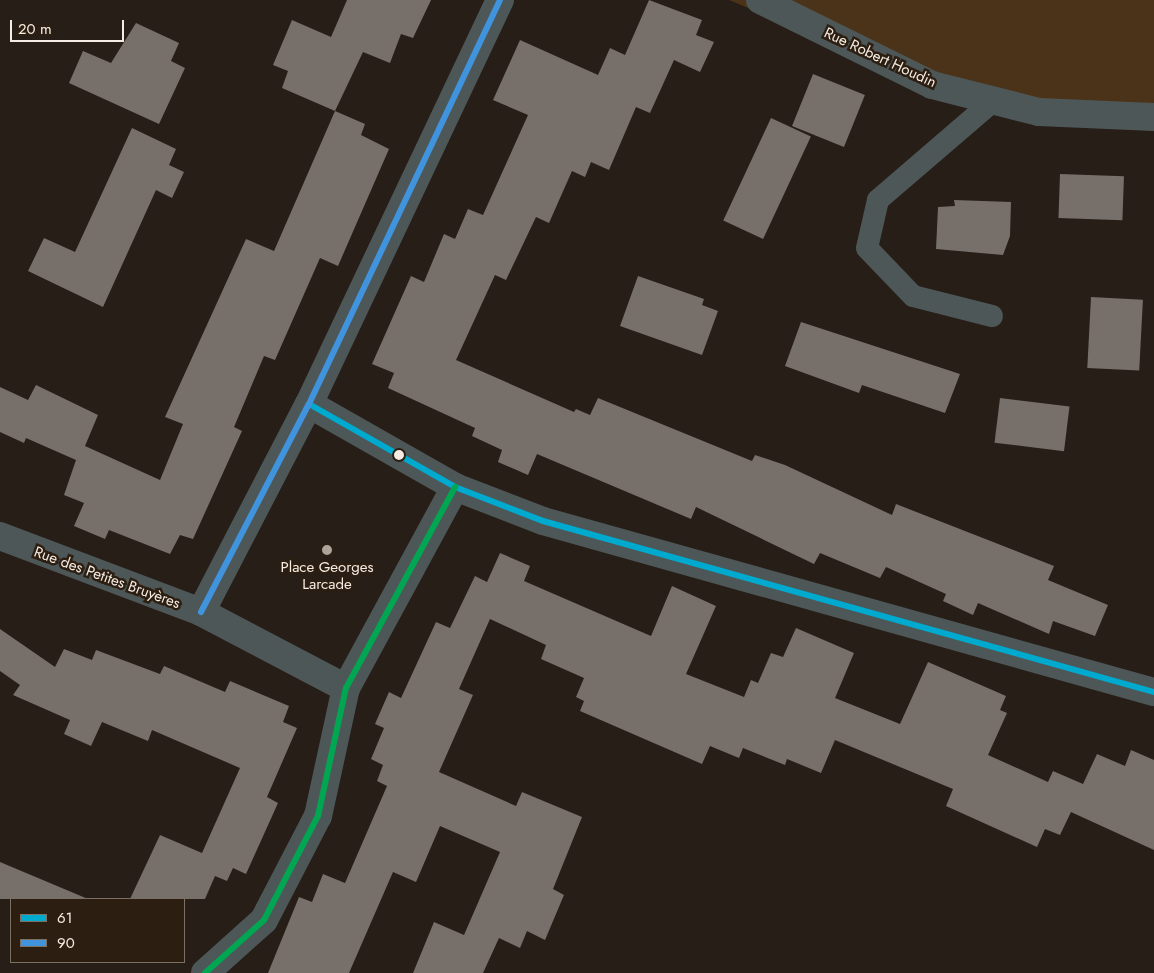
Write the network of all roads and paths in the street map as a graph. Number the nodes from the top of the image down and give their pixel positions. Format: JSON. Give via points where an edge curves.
{"nodes":[{"id":1,"x":500,"y":0,"type":"edge"},
{"id":2,"x":760,"y":0,"type":"edge"},
{"id":3,"x":993,"y":100,"type":"junction"},
{"id":4,"x":1154,"y":117,"type":"edge"},
{"id":5,"x":992,"y":316,"type":"dead end"},
{"id":6,"x":309,"y":404,"type":"junction"},
{"id":7,"x":455,"y":487,"type":"junction"},
{"id":8,"x":0,"y":536,"type":"edge"},
{"id":9,"x":201,"y":612,"type":"junction"},
{"id":10,"x":346,"y":688,"type":"junction"},
{"id":11,"x":1154,"y":692,"type":"edge"},
{"id":12,"x":205,"y":973,"type":"edge"}],
"edges":[{"from":1,"to":6,"type":"street"},
{"from":2,"to":3,"type":"street","name":"Rue Robert Houdin","via":[[932,85]]},
{"from":3,"to":4,"type":"street","name":"Rue Robert Houdin","via":[[1039,112]]},
{"from":3,"to":5,"type":"lane","via":[[878,200],[867,248],[913,296]]},
{"from":6,"to":7,"type":"street"},
{"from":6,"to":9,"type":"street"},
{"from":7,"to":10,"type":"street"},
{"from":7,"to":11,"type":"street","via":[[542,521]]},
{"from":8,"to":9,"type":"street","name":"Rue des Petites Bruyères"},
{"from":9,"to":10,"type":"street","name":"Rue des Petites Bruyères"},
{"from":10,"to":12,"type":"street","via":[[318,816],[264,920]]}]}
